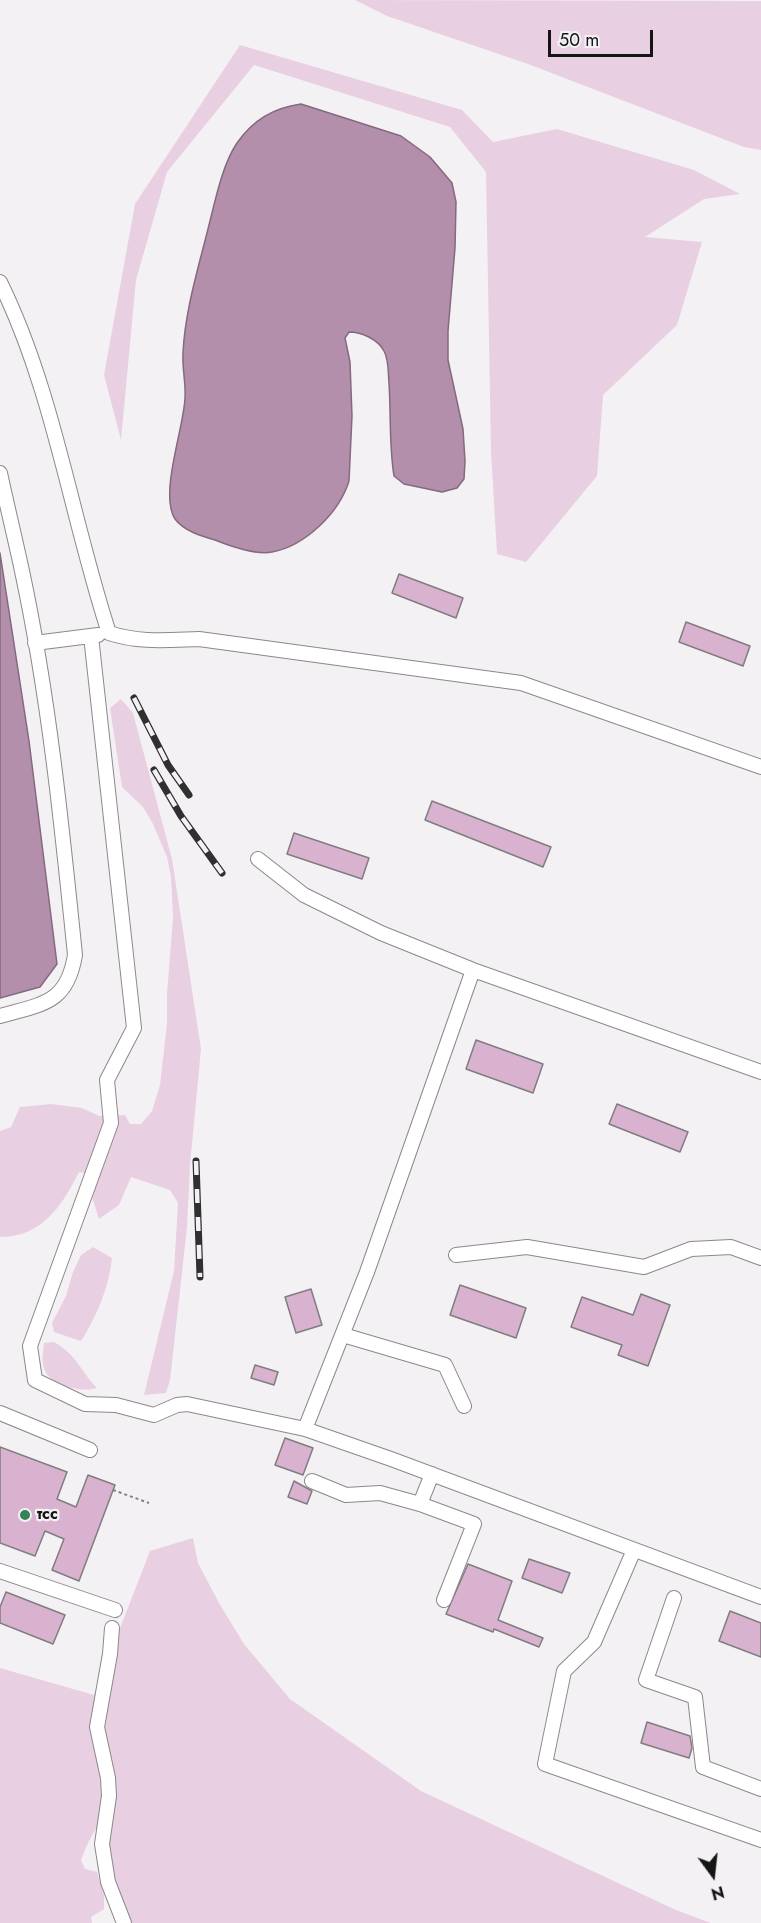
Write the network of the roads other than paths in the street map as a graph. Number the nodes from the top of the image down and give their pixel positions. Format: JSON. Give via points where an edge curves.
{"nodes":[{"id":1,"x":0,"y":282,"type":"edge"},
{"id":2,"x":0,"y":473,"type":"edge"},
{"id":3,"x":109,"y":633,"type":"junction"},
{"id":4,"x":92,"y":636,"type":"junction"},
{"id":5,"x":35,"y":643,"type":"junction"},
{"id":6,"x":761,"y":768,"type":"edge"},
{"id":7,"x":258,"y":859,"type":"dead end"},
{"id":8,"x":473,"y":970,"type":"junction"},
{"id":9,"x":0,"y":1016,"type":"edge"},
{"id":10,"x":761,"y":1072,"type":"edge"},
{"id":11,"x":456,"y":1255,"type":"dead end"},
{"id":12,"x":761,"y":1258,"type":"edge"},
{"id":13,"x":343,"y":1335,"type":"junction"},
{"id":14,"x":464,"y":1406,"type":"dead end"},
{"id":15,"x":0,"y":1413,"type":"edge"},
{"id":16,"x":305,"y":1429,"type":"junction"},
{"id":17,"x":90,"y":1450,"type":"dead end"},
{"id":18,"x":432,"y":1474,"type":"junction"},
{"id":19,"x":312,"y":1481,"type":"dead end"},
{"id":20,"x":420,"y":1504,"type":"junction"},
{"id":21,"x":634,"y":1550,"type":"junction"},
{"id":22,"x":0,"y":1571,"type":"edge"},
{"id":23,"x":761,"y":1597,"type":"edge"},
{"id":24,"x":674,"y":1598,"type":"dead end"},
{"id":25,"x":444,"y":1600,"type":"dead end"},
{"id":26,"x":115,"y":1610,"type":"dead end"},
{"id":27,"x":112,"y":1628,"type":"dead end"},
{"id":28,"x":761,"y":1789,"type":"edge"},
{"id":29,"x":761,"y":1840,"type":"edge"},
{"id":30,"x":124,"y":1923,"type":"edge"}],
"edges":[{"from":1,"to":3,"type":"lane","via":[[18,320],[48,415]]},
{"from":2,"to":5,"type":"lane"},
{"from":3,"to":4,"type":"lane"},
{"from":3,"to":6,"type":"lane","via":[[153,642],[199,639],[521,683]]},
{"from":4,"to":5,"type":"lane"},
{"from":4,"to":16,"type":"lane","via":[[134,1028],[107,1080],[111,1123],[30,1346],[35,1380],[85,1404],[116,1405],[154,1415],[187,1404]]},
{"from":5,"to":9,"type":"lane","via":[[75,955],[67,984],[57,996]]},
{"from":7,"to":8,"type":"lane","via":[[304,895],[381,933]]},
{"from":8,"to":10,"type":"lane"},
{"from":8,"to":13,"type":"lane"},
{"from":11,"to":12,"type":"lane","via":[[527,1247],[644,1267],[691,1249],[731,1247]]},
{"from":13,"to":14,"type":"lane","via":[[445,1365]]},
{"from":13,"to":16,"type":"lane"},
{"from":15,"to":17,"type":"lane"},
{"from":16,"to":18,"type":"lane"},
{"from":18,"to":20,"type":"lane"},
{"from":18,"to":21,"type":"lane"},
{"from":19,"to":20,"type":"lane","via":[[346,1495],[380,1493]]},
{"from":20,"to":25,"type":"lane","via":[[474,1524]]},
{"from":21,"to":23,"type":"lane"},
{"from":21,"to":29,"type":"lane","via":[[594,1642],[564,1671],[545,1764]]},
{"from":22,"to":26,"type":"lane"},
{"from":24,"to":28,"type":"lane","via":[[646,1680],[695,1697],[704,1767]]},
{"from":27,"to":30,"type":"lane","via":[[97,1727],[109,1796],[102,1844],[108,1882]]}]}
